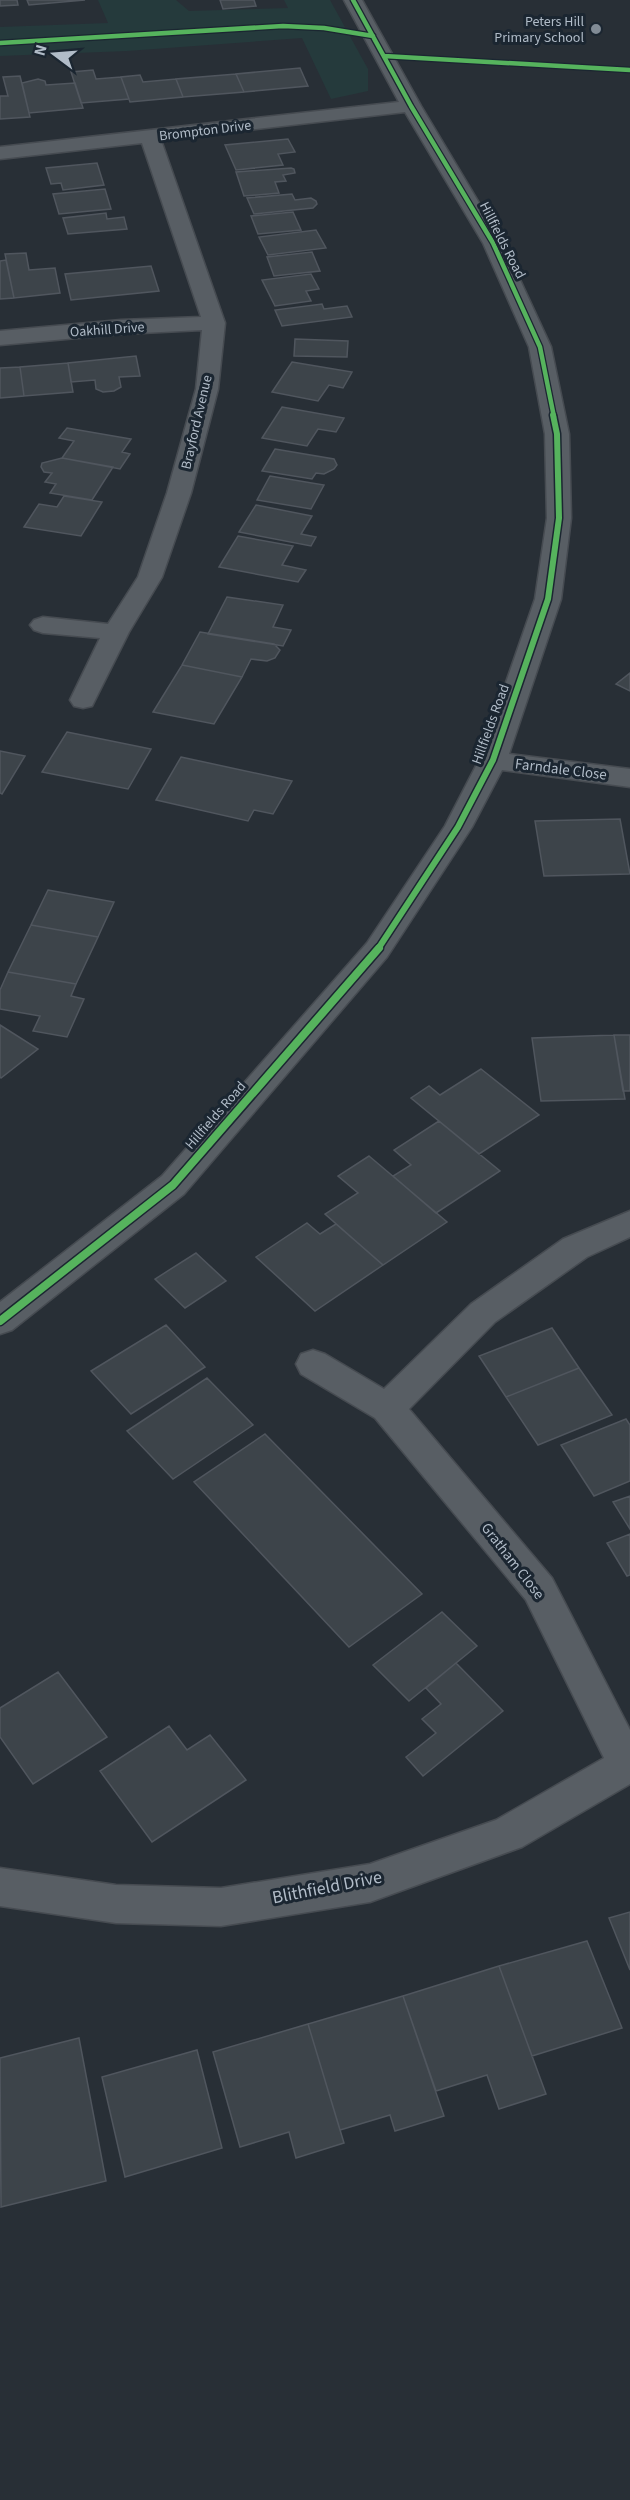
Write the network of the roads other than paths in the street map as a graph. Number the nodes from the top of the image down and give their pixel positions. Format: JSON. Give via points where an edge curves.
{"nodes":[{"id":1,"x":353,"y":0,"type":"edge"},
{"id":2,"x":411,"y":106,"type":"junction"},
{"id":3,"x":150,"y":136,"type":"junction"},
{"id":4,"x":0,"y":153,"type":"edge"},
{"id":5,"x":214,"y":323,"type":"junction"},
{"id":6,"x":0,"y":338,"type":"edge"},
{"id":7,"x":43,"y":625,"type":"dead end"},
{"id":8,"x":116,"y":632,"type":"junction"},
{"id":9,"x":84,"y":700,"type":"dead end"},
{"id":10,"x":493,"y":760,"type":"junction"},
{"id":11,"x":630,"y":778,"type":"edge"},
{"id":12,"x":630,"y":1224,"type":"edge"},
{"id":13,"x":0,"y":1321,"type":"edge"},
{"id":14,"x":313,"y":1364,"type":"dead end"},
{"id":15,"x":387,"y":1408,"type":"junction"},
{"id":16,"x":628,"y":1764,"type":"edge"},
{"id":17,"x":0,"y":1887,"type":"edge"}],
"edges":[{"from":1,"to":2,"type":"street","name":"Hillfields Road"},
{"from":2,"to":3,"type":"street","name":"Brompton Drive"},
{"from":2,"to":10,"type":"street","name":"Hillfields Road","via":[[493,243],[540,347],[557,434],[559,518],[548,599]]},
{"from":3,"to":4,"type":"street","name":"Brompton Drive"},
{"from":3,"to":5,"type":"street","name":"Brayford Avenue"},
{"from":5,"to":6,"type":"street","name":"Oakhill Drive"},
{"from":5,"to":8,"type":"street","name":"Brayford Avenue","via":[[207,389],[179,493],[150,577]]},
{"from":7,"to":8,"type":"street"},
{"from":8,"to":9,"type":"street","name":"Brayford Avenue"},
{"from":10,"to":11,"type":"street","name":"Farndale Close"},
{"from":10,"to":13,"type":"street","name":"Hillfields Road","via":[[458,827],[377,950],[173,1185]]},
{"from":12,"to":15,"type":"street","via":[[575,1248],[483,1313]]},
{"from":14,"to":15,"type":"street","name":"Gratham Close"},
{"from":15,"to":16,"type":"street","name":"Gratham Close","via":[[539,1589]]},
{"from":16,"to":17,"type":"street","name":"Blithfield Drive","via":[[508,1834],[370,1882],[221,1906],[116,1904]]}]}
